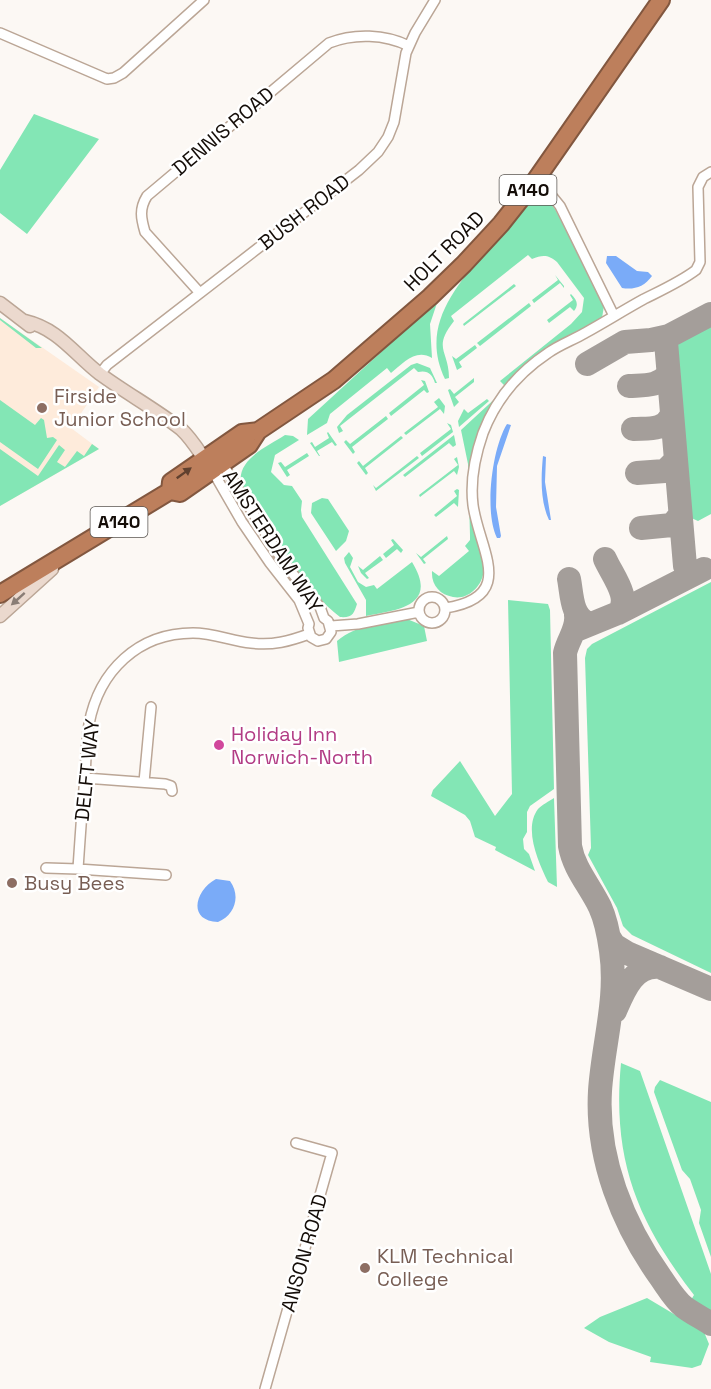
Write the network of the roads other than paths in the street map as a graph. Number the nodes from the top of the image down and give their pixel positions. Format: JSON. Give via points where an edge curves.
{"nodes":[{"id":1,"x":435,"y":0,"type":"edge"},
{"id":2,"x":661,"y":0,"type":"edge"},
{"id":3,"x":202,"y":1,"type":"edge"},
{"id":4,"x":0,"y":33,"type":"edge"},
{"id":5,"x":409,"y":46,"type":"junction"},
{"id":6,"x":711,"y":172,"type":"edge"},
{"id":7,"x":535,"y":181,"type":"junction"},
{"id":8,"x":200,"y":293,"type":"junction"},
{"id":9,"x":0,"y":303,"type":"edge"},
{"id":10,"x":614,"y":316,"type":"junction"},
{"id":11,"x":100,"y":374,"type":"junction"},
{"id":12,"x":213,"y":461,"type":"junction"},
{"id":13,"x":68,"y":554,"type":"junction"},
{"id":14,"x":0,"y":594,"type":"edge"},
{"id":15,"x":445,"y":608,"type":"junction"},
{"id":16,"x":419,"y":612,"type":"junction"},
{"id":17,"x":0,"y":616,"type":"edge"},
{"id":18,"x":324,"y":618,"type":"junction"},
{"id":19,"x":331,"y":626,"type":"junction"},
{"id":20,"x":309,"y":629,"type":"junction"},
{"id":21,"x":151,"y":707,"type":"dead end"},
{"id":22,"x":85,"y":778,"type":"junction"},
{"id":23,"x":144,"y":782,"type":"junction"},
{"id":24,"x":172,"y":791,"type":"dead end"},
{"id":25,"x":46,"y":868,"type":"dead end"},
{"id":26,"x":78,"y":869,"type":"junction"},
{"id":27,"x":166,"y":875,"type":"dead end"},
{"id":28,"x":296,"y":1143,"type":"dead end"},
{"id":29,"x":265,"y":1389,"type":"edge"}],
"edges":[{"from":1,"to":5,"type":"street","name":"BUSH ROAD"},
{"from":2,"to":7,"type":"highway","name":"HOLT ROAD","number":"A140"},
{"from":3,"to":4,"type":"street","via":[[114,78],[107,79]]},
{"from":5,"to":8,"type":"street","name":"BUSH ROAD","via":[[394,122],[378,152]]},
{"from":5,"to":8,"type":"street","name":"DENNIS ROAD","via":[[385,37],[340,38],[328,43],[147,196],[141,207],[145,232]]},
{"from":6,"to":10,"type":"street","via":[[698,187],[700,262],[696,270]]},
{"from":7,"to":10,"type":"street","via":[[560,206]]},
{"from":7,"to":12,"type":"highway","name":"HOLT ROAD","number":"A140","via":[[501,224],[430,297],[334,380],[258,431],[242,433]]},
{"from":8,"to":11,"type":"street","name":"BUSH ROAD","via":[[107,364]]},
{"from":9,"to":11,"type":"street","via":[[35,332]]},
{"from":10,"to":15,"type":"street","via":[[549,352],[510,386],[497,404],[482,437],[472,478],[477,525],[489,561],[488,579],[475,600]]},
{"from":11,"to":12,"type":"street","via":[[193,440],[206,443]]},
{"from":12,"to":13,"type":"highway","number":"A140","via":[[180,493],[170,491]]},
{"from":12,"to":18,"type":"street","name":"AMSTERDAM WAY","via":[[284,563],[320,607]]},
{"from":12,"to":20,"type":"street","name":"AMSTERDAM WAY","via":[[242,522],[299,600]]},
{"from":13,"to":14,"type":"highway","number":"A140"},
{"from":13,"to":17,"type":"street","one_way":true},
{"from":15,"to":16,"type":"street","via":[[439,599],[429,598],[422,602]]},
{"from":15,"to":16,"type":"street","via":[[442,620],[435,623],[424,621]]},
{"from":16,"to":19,"type":"street"},
{"from":18,"to":19,"type":"street","name":"AMSTERDAM WAY"},
{"from":18,"to":20,"type":"street","name":"AMSTERDAM WAY","via":[[315,619]]},
{"from":19,"to":20,"type":"street","name":"AMSTERDAM WAY","via":[[330,636],[322,641],[314,639]]},
{"from":20,"to":22,"type":"street","name":"DELFT WAY","via":[[271,644],[193,633],[171,635],[132,652],[109,672],[97,696],[89,724]]},
{"from":21,"to":23,"type":"street"},
{"from":22,"to":23,"type":"street"},
{"from":22,"to":26,"type":"street","name":"DELFT WAY"},
{"from":23,"to":24,"type":"street","via":[[165,784]]},
{"from":25,"to":26,"type":"street"},
{"from":26,"to":27,"type":"street"},
{"from":28,"to":29,"type":"street","name":"ANSON ROAD","via":[[332,1153]]}]}
